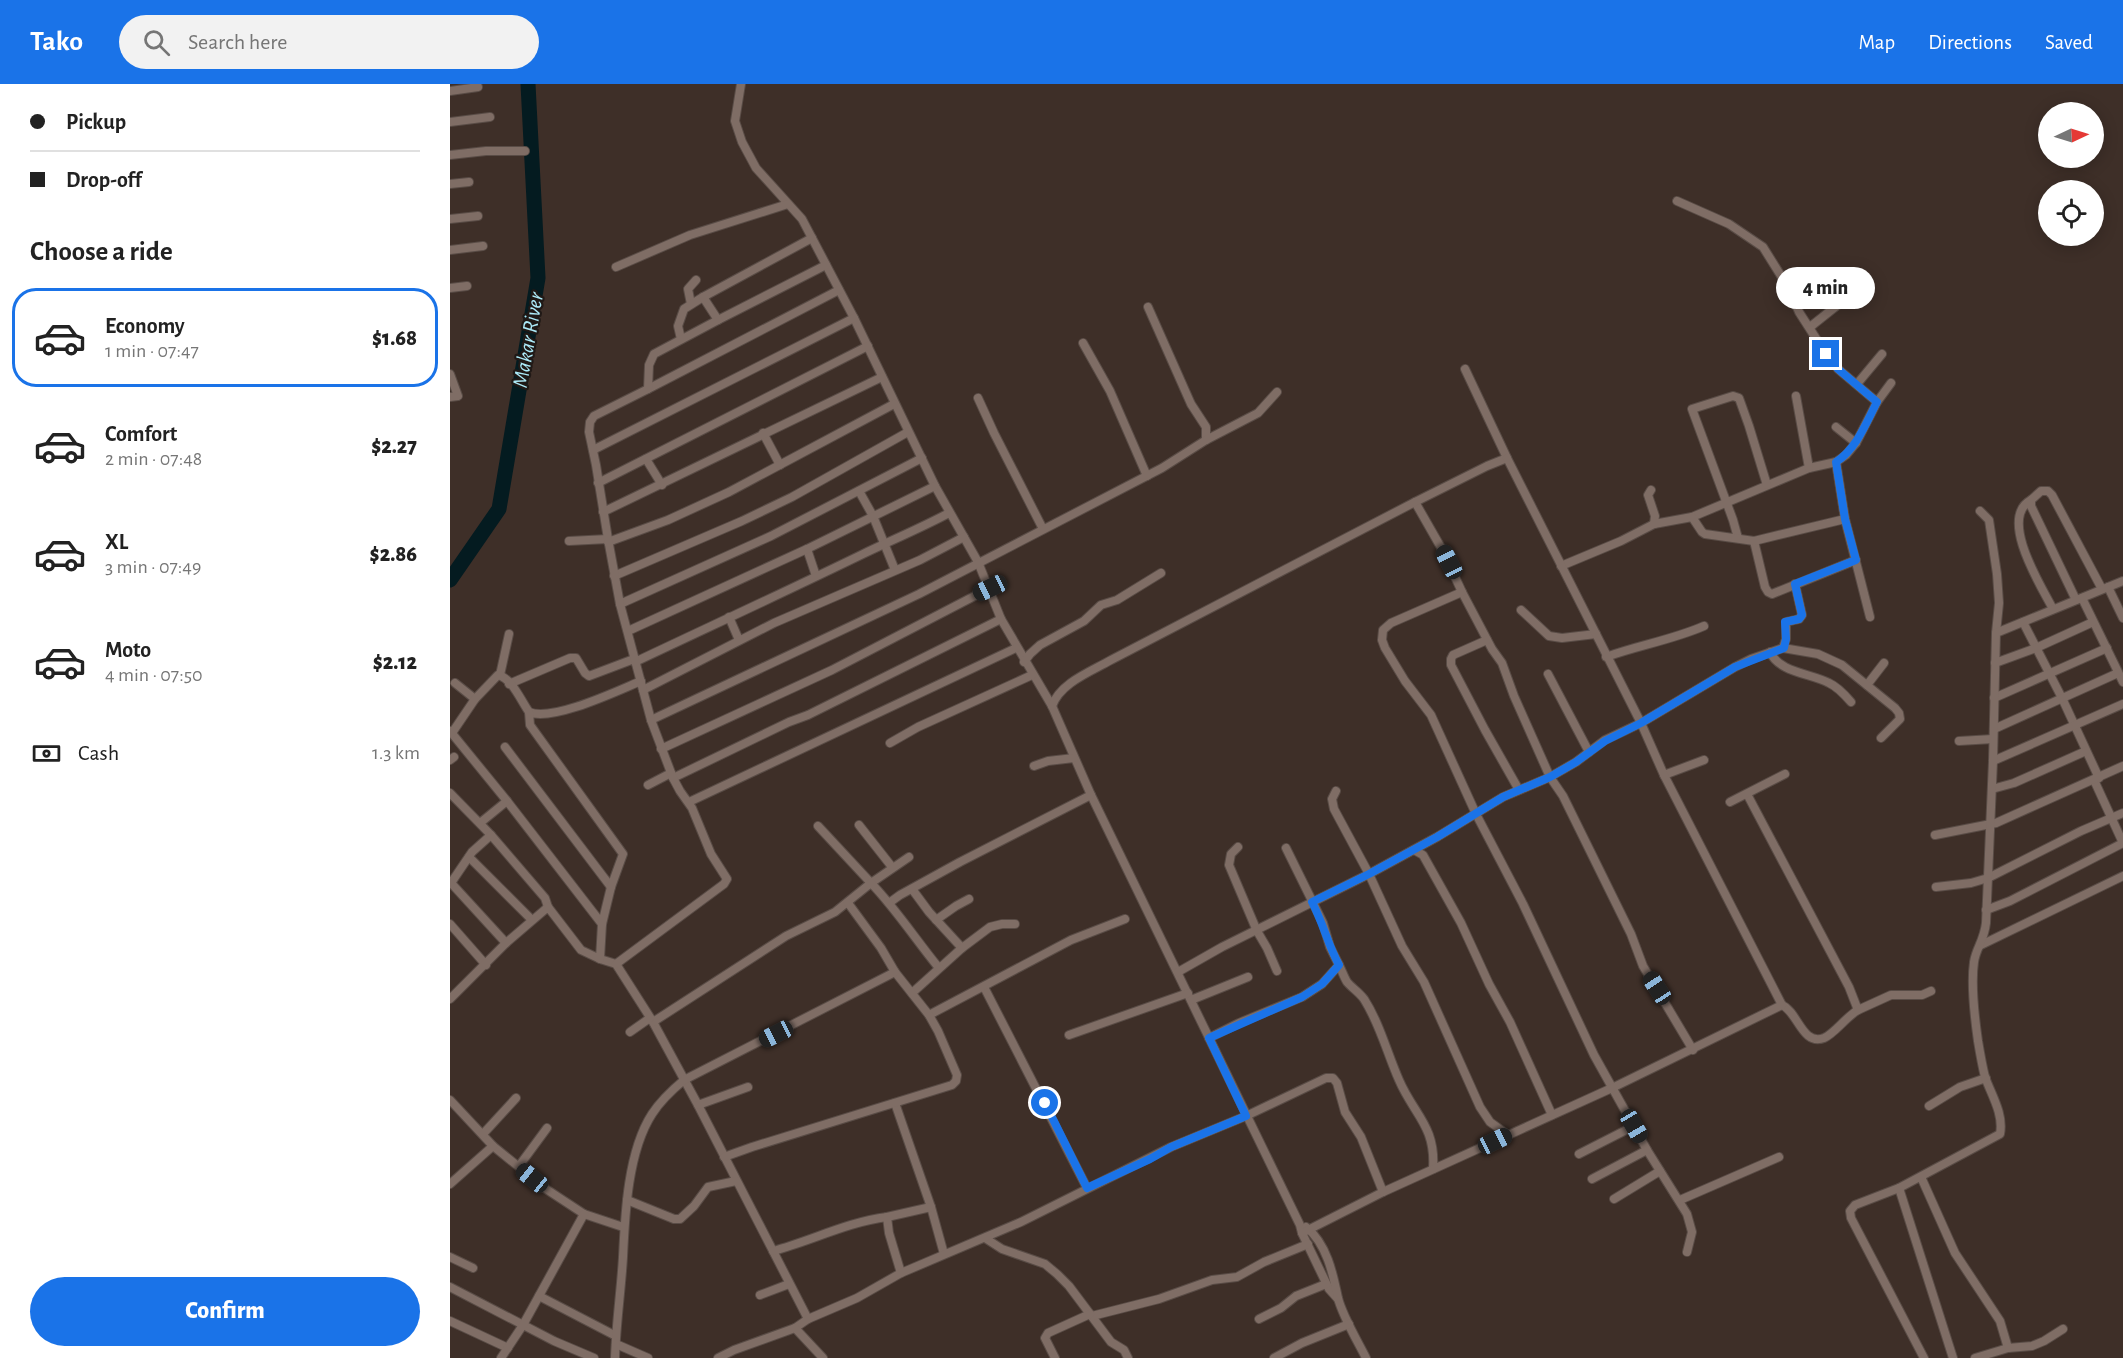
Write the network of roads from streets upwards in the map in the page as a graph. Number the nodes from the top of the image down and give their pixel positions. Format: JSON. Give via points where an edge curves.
{"nodes":[{"id":1,"x":741,"y":84,"type":"edge"},
{"id":2,"x":478,"y":87,"type":"dead end"},
{"id":3,"x":450,"y":91,"type":"edge"},
{"id":4,"x":490,"y":117,"type":"dead end"},
{"id":5,"x":450,"y":122,"type":"edge"},
{"id":6,"x":525,"y":151,"type":"dead end"},
{"id":7,"x":450,"y":155,"type":"edge"},
{"id":8,"x":469,"y":182,"type":"dead end"},
{"id":9,"x":450,"y":184,"type":"edge"},
{"id":10,"x":1677,"y":201,"type":"dead end"},
{"id":11,"x":789,"y":204,"type":"junction"},
{"id":12,"x":478,"y":216,"type":"dead end"},
{"id":13,"x":450,"y":219,"type":"edge"},
{"id":14,"x":812,"y":238,"type":"junction"},
{"id":15,"x":483,"y":246,"type":"dead end"},
{"id":16,"x":450,"y":250,"type":"edge"},
{"id":17,"x":826,"y":265,"type":"junction"},
{"id":18,"x":616,"y":267,"type":"dead end"},
{"id":19,"x":696,"y":280,"type":"dead end"},
{"id":20,"x":467,"y":286,"type":"dead end"},
{"id":21,"x":450,"y":288,"type":"edge"},
{"id":22,"x":839,"y":290,"type":"junction"},
{"id":23,"x":1849,"y":296,"type":"dead end"},
{"id":24,"x":703,"y":297,"type":"junction"},
{"id":25,"x":691,"y":304,"type":"junction"},
{"id":26,"x":1148,"y":307,"type":"dead end"},
{"id":27,"x":854,"y":318,"type":"junction"},
{"id":28,"x":718,"y":320,"type":"junction"},
{"id":29,"x":1810,"y":327,"type":"junction"},
{"id":30,"x":680,"y":335,"type":"junction"},
{"id":31,"x":1083,"y":343,"type":"dead end"},
{"id":32,"x":868,"y":346,"type":"junction"},
{"id":33,"x":1882,"y":354,"type":"dead end"},
{"id":34,"x":1465,"y":369,"type":"dead end"},
{"id":35,"x":450,"y":374,"type":"edge"},
{"id":36,"x":882,"y":376,"type":"junction"},
{"id":37,"x":1891,"y":383,"type":"dead end"},
{"id":38,"x":1857,"y":384,"type":"junction"},
{"id":39,"x":648,"y":389,"type":"junction"},
{"id":40,"x":1277,"y":392,"type":"dead end"},
{"id":41,"x":1796,"y":396,"type":"dead end"},
{"id":42,"x":450,"y":397,"type":"edge"},
{"id":43,"x":978,"y":398,"type":"dead end"},
{"id":44,"x":1877,"y":402,"type":"junction"},
{"id":45,"x":894,"y":404,"type":"junction"},
{"id":46,"x":1836,"y":427,"type":"dead end"},
{"id":47,"x":908,"y":432,"type":"junction"},
{"id":48,"x":763,"y":433,"type":"junction"},
{"id":49,"x":1206,"y":440,"type":"junction"},
{"id":50,"x":1856,"y":442,"type":"junction"},
{"id":51,"x":593,"y":450,"type":"junction"},
{"id":52,"x":922,"y":458,"type":"junction"},
{"id":53,"x":1507,"y":458,"type":"junction"},
{"id":54,"x":646,"y":459,"type":"junction"},
{"id":55,"x":1836,"y":462,"type":"junction"},
{"id":56,"x":780,"y":465,"type":"junction"},
{"id":57,"x":1809,"y":468,"type":"junction"},
{"id":58,"x":1147,"y":476,"type":"junction"},
{"id":59,"x":598,"y":483,"type":"junction"},
{"id":60,"x":662,"y":485,"type":"junction"},
{"id":61,"x":1767,"y":485,"type":"junction"},
{"id":62,"x":935,"y":486,"type":"junction"},
{"id":63,"x":1651,"y":490,"type":"dead end"},
{"id":64,"x":859,"y":491,"type":"junction"},
{"id":65,"x":2031,"y":500,"type":"junction"},
{"id":66,"x":1415,"y":502,"type":"junction"},
{"id":67,"x":1726,"y":504,"type":"junction"},
{"id":68,"x":1980,"y":511,"type":"dead end"},
{"id":69,"x":603,"y":512,"type":"junction"},
{"id":70,"x":949,"y":513,"type":"junction"},
{"id":71,"x":873,"y":516,"type":"junction"},
{"id":72,"x":1692,"y":517,"type":"junction"},
{"id":73,"x":1845,"y":519,"type":"junction"},
{"id":74,"x":1654,"y":524,"type":"junction"},
{"id":75,"x":1043,"y":529,"type":"junction"},
{"id":76,"x":964,"y":537,"type":"junction"},
{"id":77,"x":1738,"y":538,"type":"junction"},
{"id":78,"x":608,"y":540,"type":"junction"},
{"id":79,"x":569,"y":541,"type":"dead end"},
{"id":80,"x":1754,"y":541,"type":"junction"},
{"id":81,"x":883,"y":544,"type":"junction"},
{"id":82,"x":807,"y":549,"type":"junction"},
{"id":83,"x":1856,"y":560,"type":"junction"},
{"id":84,"x":978,"y":562,"type":"junction"},
{"id":85,"x":1561,"y":566,"type":"junction"},
{"id":86,"x":895,"y":570,"type":"junction"},
{"id":87,"x":1161,"y":573,"type":"dead end"},
{"id":88,"x":614,"y":576,"type":"junction"},
{"id":89,"x":816,"y":576,"type":"junction"},
{"id":90,"x":2123,"y":581,"type":"edge"},
{"id":91,"x":1795,"y":584,"type":"junction"},
{"id":92,"x":990,"y":588,"type":"junction"},
{"id":93,"x":2105,"y":588,"type":"junction"},
{"id":94,"x":1462,"y":592,"type":"junction"},
{"id":95,"x":2079,"y":599,"type":"junction"},
{"id":96,"x":620,"y":604,"type":"junction"},
{"id":97,"x":2053,"y":609,"type":"junction"},
{"id":98,"x":1521,"y":610,"type":"dead end"},
{"id":99,"x":729,"y":617,"type":"junction"},
{"id":100,"x":1870,"y":617,"type":"dead end"},
{"id":101,"x":2123,"y":618,"type":"edge"},
{"id":102,"x":1001,"y":619,"type":"junction"},
{"id":103,"x":2023,"y":622,"type":"junction"},
{"id":104,"x":2094,"y":622,"type":"junction"},
{"id":105,"x":1704,"y":626,"type":"dead end"},
{"id":106,"x":628,"y":631,"type":"junction"},
{"id":107,"x":1996,"y":633,"type":"junction"},
{"id":108,"x":509,"y":634,"type":"dead end"},
{"id":109,"x":1596,"y":634,"type":"junction"},
{"id":110,"x":739,"y":640,"type":"junction"},
{"id":111,"x":1487,"y":640,"type":"junction"},
{"id":112,"x":1016,"y":648,"type":"junction"},
{"id":113,"x":1784,"y":648,"type":"junction"},
{"id":114,"x":2036,"y":648,"type":"junction"},
{"id":115,"x":2107,"y":648,"type":"junction"},
{"id":116,"x":1770,"y":652,"type":"junction"},
{"id":117,"x":1606,"y":657,"type":"junction"},
{"id":118,"x":635,"y":661,"type":"junction"},
{"id":119,"x":1024,"y":662,"type":"junction"},
{"id":120,"x":1884,"y":663,"type":"dead end"},
{"id":121,"x":1995,"y":663,"type":"junction"},
{"id":122,"x":2048,"y":673,"type":"junction"},
{"id":123,"x":2118,"y":673,"type":"junction"},
{"id":124,"x":1548,"y":674,"type":"dead end"},
{"id":125,"x":500,"y":675,"type":"junction"},
{"id":126,"x":1032,"y":675,"type":"junction"},
{"id":127,"x":2123,"y":682,"type":"edge"},
{"id":128,"x":455,"y":683,"type":"dead end"},
{"id":129,"x":509,"y":684,"type":"junction"},
{"id":130,"x":1867,"y":685,"type":"junction"},
{"id":131,"x":642,"y":686,"type":"junction"},
{"id":132,"x":1056,"y":696,"type":"junction"},
{"id":133,"x":1046,"y":697,"type":"junction"},
{"id":134,"x":1994,"y":698,"type":"junction"},
{"id":135,"x":2062,"y":698,"type":"junction"},
{"id":136,"x":475,"y":699,"type":"junction"},
{"id":137,"x":1851,"y":702,"type":"dead end"},
{"id":138,"x":2123,"y":704,"type":"edge"},
{"id":139,"x":1052,"y":706,"type":"junction"},
{"id":140,"x":529,"y":712,"type":"junction"},
{"id":141,"x":651,"y":720,"type":"junction"},
{"id":142,"x":1641,"y":723,"type":"junction"},
{"id":143,"x":2074,"y":726,"type":"junction"},
{"id":144,"x":1994,"y":729,"type":"junction"},
{"id":145,"x":451,"y":732,"type":"edge"},
{"id":146,"x":1881,"y":738,"type":"dead end"},
{"id":147,"x":1993,"y":739,"type":"junction"},
{"id":148,"x":1959,"y":741,"type":"dead end"},
{"id":149,"x":891,"y":743,"type":"dead end"},
{"id":150,"x":505,"y":747,"type":"dead end"},
{"id":151,"x":661,"y":749,"type":"junction"},
{"id":152,"x":2086,"y":751,"type":"junction"},
{"id":153,"x":1589,"y":752,"type":"junction"},
{"id":154,"x":1074,"y":758,"type":"junction"},
{"id":155,"x":1704,"y":760,"type":"dead end"},
{"id":156,"x":1993,"y":761,"type":"junction"},
{"id":157,"x":1034,"y":766,"type":"dead end"},
{"id":158,"x":2123,"y":766,"type":"edge"},
{"id":159,"x":1785,"y":774,"type":"dead end"},
{"id":160,"x":1664,"y":775,"type":"junction"},
{"id":161,"x":672,"y":776,"type":"junction"},
{"id":162,"x":1550,"y":777,"type":"junction"},
{"id":163,"x":2096,"y":779,"type":"junction"},
{"id":164,"x":648,"y":785,"type":"dead end"},
{"id":165,"x":1992,"y":789,"type":"junction"},
{"id":166,"x":1336,"y":790,"type":"dead end"},
{"id":167,"x":1519,"y":790,"type":"junction"},
{"id":168,"x":450,"y":793,"type":"edge"},
{"id":169,"x":1747,"y":794,"type":"junction"},
{"id":170,"x":1091,"y":795,"type":"junction"},
{"id":171,"x":507,"y":801,"type":"junction"},
{"id":172,"x":689,"y":802,"type":"junction"},
{"id":173,"x":1730,"y":802,"type":"dead end"},
{"id":174,"x":2123,"y":813,"type":"edge"},
{"id":175,"x":1479,"y":816,"type":"junction"},
{"id":176,"x":2111,"y":818,"type":"junction"},
{"id":177,"x":480,"y":823,"type":"junction"},
{"id":178,"x":859,"y":825,"type":"dead end"},
{"id":179,"x":1990,"y":825,"type":"junction"},
{"id":180,"x":818,"y":826,"type":"dead end"},
{"id":181,"x":491,"y":835,"type":"junction"},
{"id":182,"x":1935,"y":835,"type":"dead end"},
{"id":183,"x":1427,"y":842,"type":"junction"},
{"id":184,"x":2123,"y":843,"type":"edge"},
{"id":185,"x":1238,"y":847,"type":"dead end"},
{"id":186,"x":1286,"y":848,"type":"dead end"},
{"id":187,"x":1414,"y":850,"type":"junction"},
{"id":188,"x":1423,"y":855,"type":"junction"},
{"id":189,"x":469,"y":857,"type":"junction"},
{"id":190,"x":909,"y":857,"type":"dead end"},
{"id":191,"x":892,"y":867,"type":"junction"},
{"id":192,"x":1369,"y":874,"type":"junction"},
{"id":193,"x":2123,"y":876,"type":"edge"},
{"id":194,"x":1988,"y":878,"type":"junction"},
{"id":195,"x":871,"y":883,"type":"junction"},
{"id":196,"x":451,"y":884,"type":"edge"},
{"id":197,"x":611,"y":887,"type":"junction"},
{"id":198,"x":1936,"y":887,"type":"dead end"},
{"id":199,"x":912,"y":889,"type":"junction"},
{"id":200,"x":969,"y":899,"type":"dead end"},
{"id":201,"x":1312,"y":902,"type":"junction"},
{"id":202,"x":848,"y":903,"type":"junction"},
{"id":203,"x":890,"y":903,"type":"junction"},
{"id":204,"x":548,"y":907,"type":"junction"},
{"id":205,"x":1986,"y":910,"type":"junction"},
{"id":206,"x":532,"y":920,"type":"junction"},
{"id":207,"x":936,"y":920,"type":"junction"},
{"id":208,"x":1125,"y":920,"type":"dead end"},
{"id":209,"x":450,"y":924,"type":"edge"},
{"id":210,"x":602,"y":924,"type":"junction"},
{"id":211,"x":1016,"y":924,"type":"dead end"},
{"id":212,"x":1257,"y":931,"type":"junction"},
{"id":213,"x":506,"y":943,"type":"junction"},
{"id":214,"x":1982,"y":945,"type":"junction"},
{"id":215,"x":962,"y":948,"type":"junction"},
{"id":216,"x":600,"y":958,"type":"junction"},
{"id":217,"x":616,"y":964,"type":"junction"},
{"id":218,"x":486,"y":965,"type":"junction"},
{"id":219,"x":1339,"y":965,"type":"junction"},
{"id":220,"x":939,"y":968,"type":"junction"},
{"id":221,"x":1277,"y":971,"type":"dead end"},
{"id":222,"x":895,"y":972,"type":"junction"},
{"id":223,"x":1178,"y":972,"type":"junction"},
{"id":224,"x":1248,"y":977,"type":"dead end"},
{"id":225,"x":984,"y":987,"type":"junction"},
{"id":226,"x":1931,"y":992,"type":"dead end"},
{"id":227,"x":912,"y":993,"type":"junction"},
{"id":228,"x":1189,"y":996,"type":"junction"},
{"id":229,"x":450,"y":999,"type":"edge"},
{"id":230,"x":1782,"y":1005,"type":"junction"},
{"id":231,"x":1858,"y":1010,"type":"junction"},
{"id":232,"x":929,"y":1015,"type":"junction"},
{"id":233,"x":651,"y":1020,"type":"junction"},
{"id":234,"x":630,"y":1032,"type":"dead end"},
{"id":235,"x":1069,"y":1035,"type":"dead end"},
{"id":236,"x":1209,"y":1038,"type":"junction"},
{"id":237,"x":1693,"y":1050,"type":"junction"},
{"id":238,"x":1986,"y":1078,"type":"junction"},
{"id":239,"x":684,"y":1080,"type":"junction"},
{"id":240,"x":748,"y":1087,"type":"dead end"},
{"id":241,"x":1612,"y":1088,"type":"junction"},
{"id":242,"x":516,"y":1098,"type":"dead end"},
{"id":243,"x":450,"y":1100,"type":"edge"},
{"id":244,"x":895,"y":1103,"type":"junction"},
{"id":245,"x":698,"y":1105,"type":"junction"},
{"id":246,"x":1929,"y":1106,"type":"dead end"},
{"id":247,"x":1552,"y":1114,"type":"junction"},
{"id":248,"x":1246,"y":1116,"type":"junction"},
{"id":249,"x":1634,"y":1126,"type":"junction"},
{"id":250,"x":547,"y":1128,"type":"dead end"},
{"id":251,"x":483,"y":1134,"type":"junction"},
{"id":252,"x":1508,"y":1135,"type":"junction"},
{"id":253,"x":493,"y":1146,"type":"junction"},
{"id":254,"x":1647,"y":1150,"type":"junction"},
{"id":255,"x":1579,"y":1154,"type":"dead end"},
{"id":256,"x":1779,"y":1157,"type":"dead end"},
{"id":257,"x":724,"y":1158,"type":"junction"},
{"id":258,"x":519,"y":1166,"type":"junction"},
{"id":259,"x":1433,"y":1169,"type":"junction"},
{"id":260,"x":1660,"y":1171,"type":"junction"},
{"id":261,"x":1921,"y":1177,"type":"junction"},
{"id":262,"x":1592,"y":1179,"type":"dead end"},
{"id":263,"x":736,"y":1180,"type":"junction"},
{"id":264,"x":450,"y":1184,"type":"edge"},
{"id":265,"x":1087,"y":1188,"type":"junction"},
{"id":266,"x":1899,"y":1188,"type":"junction"},
{"id":267,"x":1383,"y":1192,"type":"junction"},
{"id":268,"x":1614,"y":1199,"type":"dead end"},
{"id":269,"x":627,"y":1200,"type":"junction"},
{"id":270,"x":1680,"y":1200,"type":"junction"},
{"id":271,"x":931,"y":1207,"type":"junction"},
{"id":272,"x":584,"y":1214,"type":"junction"},
{"id":273,"x":887,"y":1217,"type":"junction"},
{"id":274,"x":623,"y":1227,"type":"junction"},
{"id":275,"x":1304,"y":1229,"type":"junction"},
{"id":276,"x":985,"y":1238,"type":"junction"},
{"id":277,"x":1308,"y":1244,"type":"junction"},
{"id":278,"x":772,"y":1251,"type":"junction"},
{"id":279,"x":1687,"y":1252,"type":"dead end"},
{"id":280,"x":944,"y":1254,"type":"junction"},
{"id":281,"x":450,"y":1257,"type":"edge"},
{"id":282,"x":473,"y":1268,"type":"dead end"},
{"id":283,"x":901,"y":1273,"type":"junction"},
{"id":284,"x":789,"y":1284,"type":"junction"},
{"id":285,"x":1326,"y":1284,"type":"junction"},
{"id":286,"x":450,"y":1287,"type":"edge"},
{"id":287,"x":760,"y":1295,"type":"dead end"},
{"id":288,"x":539,"y":1296,"type":"junction"},
{"id":289,"x":1338,"y":1299,"type":"junction"},
{"id":290,"x":1091,"y":1315,"type":"junction"},
{"id":291,"x":808,"y":1319,"type":"junction"},
{"id":292,"x":1259,"y":1319,"type":"dead end"},
{"id":293,"x":450,"y":1321,"type":"edge"},
{"id":294,"x":1349,"y":1324,"type":"junction"},
{"id":295,"x":523,"y":1325,"type":"junction"},
{"id":296,"x":795,"y":1328,"type":"junction"},
{"id":297,"x":2063,"y":1329,"type":"dead end"},
{"id":298,"x":616,"y":1340,"type":"junction"},
{"id":299,"x":508,"y":1348,"type":"junction"},
{"id":300,"x":2007,"y":1348,"type":"junction"},
{"id":301,"x":501,"y":1358,"type":"edge"},
{"id":302,"x":594,"y":1358,"type":"edge"},
{"id":303,"x":615,"y":1358,"type":"edge"},
{"id":304,"x":648,"y":1358,"type":"edge"},
{"id":305,"x":718,"y":1358,"type":"edge"},
{"id":306,"x":823,"y":1358,"type":"edge"},
{"id":307,"x":1054,"y":1358,"type":"edge"},
{"id":308,"x":1128,"y":1358,"type":"edge"},
{"id":309,"x":1274,"y":1358,"type":"edge"},
{"id":310,"x":1366,"y":1358,"type":"edge"},
{"id":311,"x":1924,"y":1358,"type":"edge"},
{"id":312,"x":1953,"y":1358,"type":"edge"},
{"id":313,"x":1975,"y":1358,"type":"edge"}],
"edges":[{"from":1,"to":11,"type":"street","via":[[735,121],[742,142],[756,168]]},
{"from":2,"to":3,"type":"street"},
{"from":4,"to":5,"type":"street"},
{"from":6,"to":7,"type":"street"},
{"from":8,"to":9,"type":"street"},
{"from":10,"to":29,"type":"street","via":[[1729,224],[1763,247]]},
{"from":11,"to":14,"type":"street"},
{"from":11,"to":18,"type":"street","via":[[690,235]]},
{"from":12,"to":13,"type":"street"},
{"from":14,"to":17,"type":"street"},
{"from":14,"to":24,"type":"street"},
{"from":15,"to":16,"type":"street"},
{"from":17,"to":22,"type":"street"},
{"from":17,"to":28,"type":"street"},
{"from":19,"to":25,"type":"street","via":[[688,289]]},
{"from":20,"to":21,"type":"street"},
{"from":22,"to":27,"type":"street"},
{"from":22,"to":39,"type":"street"},
{"from":23,"to":29,"type":"street"},
{"from":24,"to":25,"type":"street"},
{"from":24,"to":28,"type":"street"},
{"from":25,"to":30,"type":"street","via":[[680,317]]},
{"from":26,"to":49,"type":"street","via":[[1189,399],[1206,426]]},
{"from":27,"to":32,"type":"street"},
{"from":27,"to":51,"type":"street"},
{"from":28,"to":30,"type":"street"},
{"from":29,"to":38,"type":"street","via":[[1838,369]]},
{"from":30,"to":39,"type":"street","via":[[654,354],[649,365]]},
{"from":31,"to":58,"type":"street","via":[[1110,391]]},
{"from":32,"to":36,"type":"street"},
{"from":32,"to":54,"type":"street"},
{"from":33,"to":38,"type":"street"},
{"from":34,"to":53,"type":"street"},
{"from":35,"to":42,"type":"street","via":[[458,396]]},
{"from":36,"to":45,"type":"street"},
{"from":36,"to":48,"type":"street"},
{"from":37,"to":44,"type":"street"},
{"from":38,"to":44,"type":"street"},
{"from":39,"to":51,"type":"street","via":[[594,416],[589,432]]},
{"from":40,"to":49,"type":"street","via":[[1258,413]]},
{"from":41,"to":57,"type":"street"},
{"from":43,"to":75,"type":"street"},
{"from":44,"to":50,"type":"street"},
{"from":45,"to":47,"type":"street"},
{"from":45,"to":56,"type":"street"},
{"from":46,"to":50,"type":"street"},
{"from":47,"to":52,"type":"street"},
{"from":47,"to":88,"type":"street","via":[[792,497]]},
{"from":48,"to":56,"type":"street"},
{"from":48,"to":60,"type":"street"},
{"from":49,"to":58,"type":"street"},
{"from":50,"to":55,"type":"street"},
{"from":51,"to":59,"type":"street"},
{"from":52,"to":62,"type":"street"},
{"from":52,"to":64,"type":"street"},
{"from":53,"to":66,"type":"street"},
{"from":53,"to":85,"type":"street"},
{"from":54,"to":59,"type":"street"},
{"from":54,"to":60,"type":"street"},
{"from":55,"to":57,"type":"street"},
{"from":55,"to":73,"type":"street"},
{"from":56,"to":78,"type":"street","via":[[668,520]]},
{"from":57,"to":61,"type":"street"},
{"from":58,"to":75,"type":"street"},
{"from":59,"to":69,"type":"street"},
{"from":60,"to":69,"type":"street"},
{"from":61,"to":67,"type":"street"},
{"from":61,"to":67,"type":"street","via":[[1739,398],[1732,396],[1692,409]]},
{"from":62,"to":70,"type":"street"},
{"from":62,"to":71,"type":"street"},
{"from":63,"to":74,"type":"street","via":[[1648,495]]},
{"from":64,"to":71,"type":"street"},
{"from":64,"to":96,"type":"street","via":[[718,561]]},
{"from":65,"to":93,"type":"street","via":[[2041,491],[2052,495]]},
{"from":65,"to":95,"type":"street"},
{"from":65,"to":97,"type":"street","via":[[2021,510],[2023,549]]},
{"from":66,"to":94,"type":"street"},
{"from":66,"to":132,"type":"street","via":[[1111,660]]},
{"from":67,"to":72,"type":"street"},
{"from":67,"to":77,"type":"street"},
{"from":68,"to":107,"type":"street","via":[[1989,520],[1997,574]]},
{"from":69,"to":78,"type":"street"},
{"from":70,"to":76,"type":"street"},
{"from":70,"to":81,"type":"street"},
{"from":71,"to":81,"type":"street"},
{"from":71,"to":82,"type":"street"},
{"from":72,"to":74,"type":"street"},
{"from":72,"to":77,"type":"street","via":[[1705,534]]},
{"from":73,"to":80,"type":"street"},
{"from":73,"to":83,"type":"street"},
{"from":74,"to":85,"type":"street"},
{"from":75,"to":84,"type":"street"},
{"from":76,"to":84,"type":"street"},
{"from":76,"to":86,"type":"street"},
{"from":77,"to":80,"type":"street"},
{"from":78,"to":79,"type":"street"},
{"from":78,"to":88,"type":"street"},
{"from":80,"to":91,"type":"street","via":[[1768,592],[1775,594]]},
{"from":81,"to":86,"type":"street"},
{"from":81,"to":89,"type":"street"},
{"from":82,"to":89,"type":"street"},
{"from":82,"to":106,"type":"street"},
{"from":83,"to":91,"type":"street"},
{"from":83,"to":100,"type":"street"},
{"from":84,"to":92,"type":"street"},
{"from":84,"to":141,"type":"street","via":[[919,594]]},
{"from":85,"to":109,"type":"street"},
{"from":86,"to":110,"type":"street"},
{"from":87,"to":119,"type":"street","via":[[1117,600],[1101,605],[1084,621],[1040,645]]},
{"from":88,"to":96,"type":"street"},
{"from":89,"to":99,"type":"street"},
{"from":90,"to":93,"type":"street"},
{"from":91,"to":113,"type":"street","via":[[1802,615],[1785,622]]},
{"from":92,"to":102,"type":"street"},
{"from":92,"to":151,"type":"street","via":[[832,670]]},
{"from":93,"to":95,"type":"street"},
{"from":93,"to":101,"type":"street"},
{"from":94,"to":111,"type":"street"},
{"from":94,"to":175,"type":"street","via":[[1391,623],[1383,630],[1382,640],[1431,716]]},
{"from":95,"to":97,"type":"street"},
{"from":95,"to":104,"type":"street"},
{"from":96,"to":106,"type":"street"},
{"from":97,"to":103,"type":"street"},
{"from":98,"to":109,"type":"street","via":[[1549,636]]},
{"from":99,"to":110,"type":"street"},
{"from":99,"to":118,"type":"street"},
{"from":102,"to":112,"type":"street"},
{"from":102,"to":161,"type":"street","via":[[808,715]]},
{"from":103,"to":107,"type":"street"},
{"from":103,"to":114,"type":"street"},
{"from":104,"to":114,"type":"street"},
{"from":104,"to":115,"type":"street"},
{"from":105,"to":117,"type":"street"},
{"from":106,"to":118,"type":"street"},
{"from":107,"to":121,"type":"street"},
{"from":108,"to":125,"type":"street"},
{"from":109,"to":117,"type":"street"},
{"from":110,"to":131,"type":"street"},
{"from":111,"to":162,"type":"street","via":[[1504,669]]},
{"from":111,"to":167,"type":"street","via":[[1454,655],[1451,662]]},
{"from":112,"to":119,"type":"street"},
{"from":112,"to":172,"type":"street"},
{"from":113,"to":116,"type":"street"},
{"from":113,"to":130,"type":"street","via":[[1826,657]]},
{"from":114,"to":121,"type":"street"},
{"from":114,"to":122,"type":"street"},
{"from":115,"to":122,"type":"street"},
{"from":115,"to":123,"type":"street"},
{"from":116,"to":137,"type":"street","via":[[1777,664],[1829,682]]},
{"from":116,"to":142,"type":"street","via":[[1735,667]]},
{"from":117,"to":142,"type":"street"},
{"from":118,"to":129,"type":"street","via":[[590,676],[578,660],[570,658]]},
{"from":118,"to":131,"type":"street"},
{"from":119,"to":126,"type":"street"},
{"from":120,"to":130,"type":"street"},
{"from":121,"to":134,"type":"street"},
{"from":122,"to":134,"type":"street"},
{"from":122,"to":135,"type":"street"},
{"from":123,"to":127,"type":"street"},
{"from":123,"to":135,"type":"street"},
{"from":124,"to":153,"type":"street"},
{"from":125,"to":129,"type":"street"},
{"from":125,"to":136,"type":"street"},
{"from":126,"to":133,"type":"street"},
{"from":126,"to":149,"type":"street"},
{"from":128,"to":136,"type":"street"},
{"from":129,"to":140,"type":"street"},
{"from":130,"to":146,"type":"street","via":[[1899,713],[1898,721]]},
{"from":131,"to":140,"type":"street","via":[[562,711]]},
{"from":131,"to":141,"type":"street"},
{"from":132,"to":133,"type":"street"},
{"from":132,"to":139,"type":"street"},
{"from":133,"to":139,"type":"street"},
{"from":134,"to":144,"type":"street"},
{"from":135,"to":143,"type":"street"},
{"from":135,"to":144,"type":"street"},
{"from":136,"to":145,"type":"street"},
{"from":138,"to":143,"type":"street"},
{"from":139,"to":154,"type":"street"},
{"from":140,"to":197,"type":"street","via":[[530,725],[621,851]]},
{"from":141,"to":151,"type":"street"},
{"from":142,"to":153,"type":"street"},
{"from":142,"to":160,"type":"street"},
{"from":143,"to":152,"type":"street"},
{"from":143,"to":156,"type":"street"},
{"from":144,"to":147,"type":"street"},
{"from":145,"to":171,"type":"street"},
{"from":147,"to":148,"type":"street"},
{"from":147,"to":156,"type":"street"},
{"from":150,"to":197,"type":"street"},
{"from":151,"to":161,"type":"street"},
{"from":152,"to":163,"type":"street"},
{"from":152,"to":165,"type":"street"},
{"from":153,"to":162,"type":"street"},
{"from":154,"to":157,"type":"street"},
{"from":154,"to":170,"type":"street"},
{"from":155,"to":160,"type":"street"},
{"from":156,"to":165,"type":"street"},
{"from":158,"to":163,"type":"street"},
{"from":159,"to":169,"type":"street"},
{"from":160,"to":230,"type":"street"},
{"from":161,"to":164,"type":"street"},
{"from":161,"to":172,"type":"street"},
{"from":162,"to":167,"type":"street"},
{"from":162,"to":237,"type":"street","via":[[1631,934],[1643,966]]},
{"from":163,"to":176,"type":"street"},
{"from":163,"to":179,"type":"street"},
{"from":165,"to":179,"type":"street"},
{"from":166,"to":192,"type":"street","via":[[1332,799],[1334,809]]},
{"from":167,"to":175,"type":"street"},
{"from":168,"to":177,"type":"street"},
{"from":169,"to":173,"type":"street"},
{"from":169,"to":231,"type":"street"},
{"from":170,"to":199,"type":"street"},
{"from":170,"to":223,"type":"street"},
{"from":171,"to":177,"type":"street"},
{"from":171,"to":210,"type":"street"},
{"from":172,"to":217,"type":"street","via":[[727,881]]},
{"from":174,"to":176,"type":"street"},
{"from":175,"to":183,"type":"street"},
{"from":175,"to":241,"type":"street"},
{"from":176,"to":184,"type":"street"},
{"from":176,"to":194,"type":"street"},
{"from":177,"to":181,"type":"street"},
{"from":178,"to":191,"type":"street"},
{"from":179,"to":182,"type":"street"},
{"from":179,"to":194,"type":"street"},
{"from":180,"to":195,"type":"street"},
{"from":181,"to":189,"type":"street"},
{"from":181,"to":204,"type":"street","via":[[545,898]]},
{"from":183,"to":187,"type":"street"},
{"from":183,"to":188,"type":"street"},
{"from":184,"to":205,"type":"street"},
{"from":185,"to":212,"type":"street","via":[[1231,854],[1229,865]]},
{"from":186,"to":201,"type":"street"},
{"from":187,"to":188,"type":"street"},
{"from":187,"to":192,"type":"street"},
{"from":188,"to":247,"type":"street","via":[[1461,923]]},
{"from":189,"to":196,"type":"street"},
{"from":189,"to":206,"type":"street"},
{"from":190,"to":191,"type":"street"},
{"from":191,"to":195,"type":"street"},
{"from":192,"to":201,"type":"street"},
{"from":192,"to":252,"type":"street","via":[[1402,946],[1424,982],[1480,1107],[1490,1122]]},
{"from":193,"to":214,"type":"street"},
{"from":194,"to":198,"type":"street"},
{"from":194,"to":205,"type":"street"},
{"from":195,"to":202,"type":"street"},
{"from":195,"to":203,"type":"street"},
{"from":196,"to":213,"type":"street"},
{"from":197,"to":210,"type":"street"},
{"from":199,"to":203,"type":"street"},
{"from":199,"to":207,"type":"street"},
{"from":200,"to":207,"type":"street"},
{"from":201,"to":212,"type":"street"},
{"from":201,"to":219,"type":"street"},
{"from":202,"to":222,"type":"street"},
{"from":202,"to":233,"type":"street","via":[[786,936]]},
{"from":203,"to":220,"type":"street"},
{"from":204,"to":206,"type":"street"},
{"from":204,"to":216,"type":"street","via":[[581,950]]},
{"from":205,"to":214,"type":"street"},
{"from":206,"to":213,"type":"street"},
{"from":207,"to":215,"type":"street"},
{"from":208,"to":225,"type":"street","via":[[1071,940]]},
{"from":209,"to":218,"type":"street"},
{"from":210,"to":216,"type":"street"},
{"from":211,"to":215,"type":"street","via":[[990,927]]},
{"from":212,"to":221,"type":"street"},
{"from":212,"to":223,"type":"street"},
{"from":213,"to":218,"type":"street"},
{"from":214,"to":238,"type":"street","via":[[1974,961],[1974,975],[1978,1038]]},
{"from":215,"to":220,"type":"street"},
{"from":216,"to":217,"type":"street"},
{"from":217,"to":233,"type":"street"},
{"from":218,"to":229,"type":"street"},
{"from":219,"to":236,"type":"street","via":[[1322,984],[1302,997]]},
{"from":219,"to":259,"type":"street","via":[[1368,1006],[1401,1086],[1429,1135]]},
{"from":220,"to":227,"type":"street"},
{"from":222,"to":227,"type":"street"},
{"from":222,"to":239,"type":"street"},
{"from":223,"to":228,"type":"street"},
{"from":224,"to":228,"type":"street"},
{"from":225,"to":232,"type":"street"},
{"from":225,"to":265,"type":"street"},
{"from":226,"to":231,"type":"street","via":[[1891,995]]},
{"from":227,"to":232,"type":"street"},
{"from":228,"to":235,"type":"street"},
{"from":228,"to":236,"type":"street"},
{"from":230,"to":231,"type":"street","via":[[1792,1012],[1808,1037],[1815,1039],[1827,1036]]},
{"from":230,"to":237,"type":"street"},
{"from":232,"to":244,"type":"street","via":[[957,1075],[956,1081]]},
{"from":233,"to":234,"type":"street"},
{"from":233,"to":239,"type":"street"},
{"from":236,"to":248,"type":"street"},
{"from":237,"to":241,"type":"street"},
{"from":238,"to":246,"type":"street","via":[[1960,1087]]},
{"from":238,"to":261,"type":"street","via":[[1998,1111],[2000,1134]]},
{"from":239,"to":245,"type":"street"},
{"from":239,"to":269,"type":"street","via":[[661,1101],[647,1124]]},
{"from":240,"to":245,"type":"street"},
{"from":241,"to":247,"type":"street"},
{"from":241,"to":249,"type":"street"},
{"from":242,"to":251,"type":"street"},
{"from":243,"to":251,"type":"street"},
{"from":244,"to":257,"type":"street"},
{"from":244,"to":271,"type":"street"},
{"from":245,"to":257,"type":"street"},
{"from":247,"to":252,"type":"street"},
{"from":248,"to":265,"type":"street"},
{"from":248,"to":267,"type":"street","via":[[1333,1078]]},
{"from":248,"to":275,"type":"street"},
{"from":249,"to":254,"type":"street"},
{"from":249,"to":255,"type":"street"},
{"from":250,"to":258,"type":"street"},
{"from":251,"to":253,"type":"street"},
{"from":252,"to":259,"type":"street"},
{"from":253,"to":258,"type":"street"},
{"from":253,"to":264,"type":"street"},
{"from":254,"to":260,"type":"street"},
{"from":254,"to":262,"type":"street"},
{"from":256,"to":270,"type":"street"},
{"from":257,"to":263,"type":"street"},
{"from":258,"to":272,"type":"street"},
{"from":259,"to":267,"type":"street"},
{"from":260,"to":268,"type":"street"},
{"from":260,"to":270,"type":"street"},
{"from":261,"to":266,"type":"street"},
{"from":261,"to":300,"type":"street","via":[[1955,1253],[2000,1322]]},
{"from":263,"to":269,"type":"street","via":[[708,1187],[680,1219]]},
{"from":263,"to":278,"type":"street"},
{"from":265,"to":276,"type":"street"},
{"from":266,"to":311,"type":"street","via":[[1855,1205],[1850,1214]]},
{"from":266,"to":312,"type":"street"},
{"from":267,"to":275,"type":"street"},
{"from":269,"to":274,"type":"street"},
{"from":270,"to":279,"type":"street","via":[[1691,1225]]},
{"from":271,"to":273,"type":"street"},
{"from":271,"to":280,"type":"street"},
{"from":272,"to":274,"type":"street"},
{"from":272,"to":288,"type":"street"},
{"from":273,"to":278,"type":"street","via":[[861,1221]]},
{"from":273,"to":283,"type":"street"},
{"from":274,"to":298,"type":"street"},
{"from":275,"to":277,"type":"street"},
{"from":275,"to":289,"type":"street","via":[[1319,1243],[1328,1260]]},
{"from":276,"to":280,"type":"street"},
{"from":276,"to":290,"type":"street","via":[[1045,1264],[1069,1286]]},
{"from":277,"to":285,"type":"street"},
{"from":277,"to":290,"type":"street","via":[[1237,1277],[1212,1280],[1159,1299]]},
{"from":278,"to":284,"type":"street"},
{"from":280,"to":283,"type":"street"},
{"from":281,"to":282,"type":"street"},
{"from":283,"to":291,"type":"street"},
{"from":284,"to":287,"type":"street"},
{"from":284,"to":291,"type":"street"},
{"from":285,"to":289,"type":"street"},
{"from":285,"to":292,"type":"street","via":[[1296,1296]]},
{"from":286,"to":295,"type":"street"},
{"from":288,"to":295,"type":"street"},
{"from":288,"to":298,"type":"street"},
{"from":289,"to":294,"type":"street"},
{"from":290,"to":307,"type":"street","via":[[1048,1334]]},
{"from":290,"to":308,"type":"street"},
{"from":291,"to":296,"type":"street"},
{"from":293,"to":299,"type":"street"},
{"from":294,"to":309,"type":"street"},
{"from":294,"to":310,"type":"street"},
{"from":295,"to":299,"type":"street"},
{"from":295,"to":302,"type":"street"},
{"from":296,"to":305,"type":"street"},
{"from":296,"to":306,"type":"street"},
{"from":297,"to":300,"type":"street","via":[[2032,1346]]},
{"from":298,"to":303,"type":"street"},
{"from":298,"to":304,"type":"street"},
{"from":299,"to":301,"type":"street"},
{"from":300,"to":313,"type":"street"}]}
